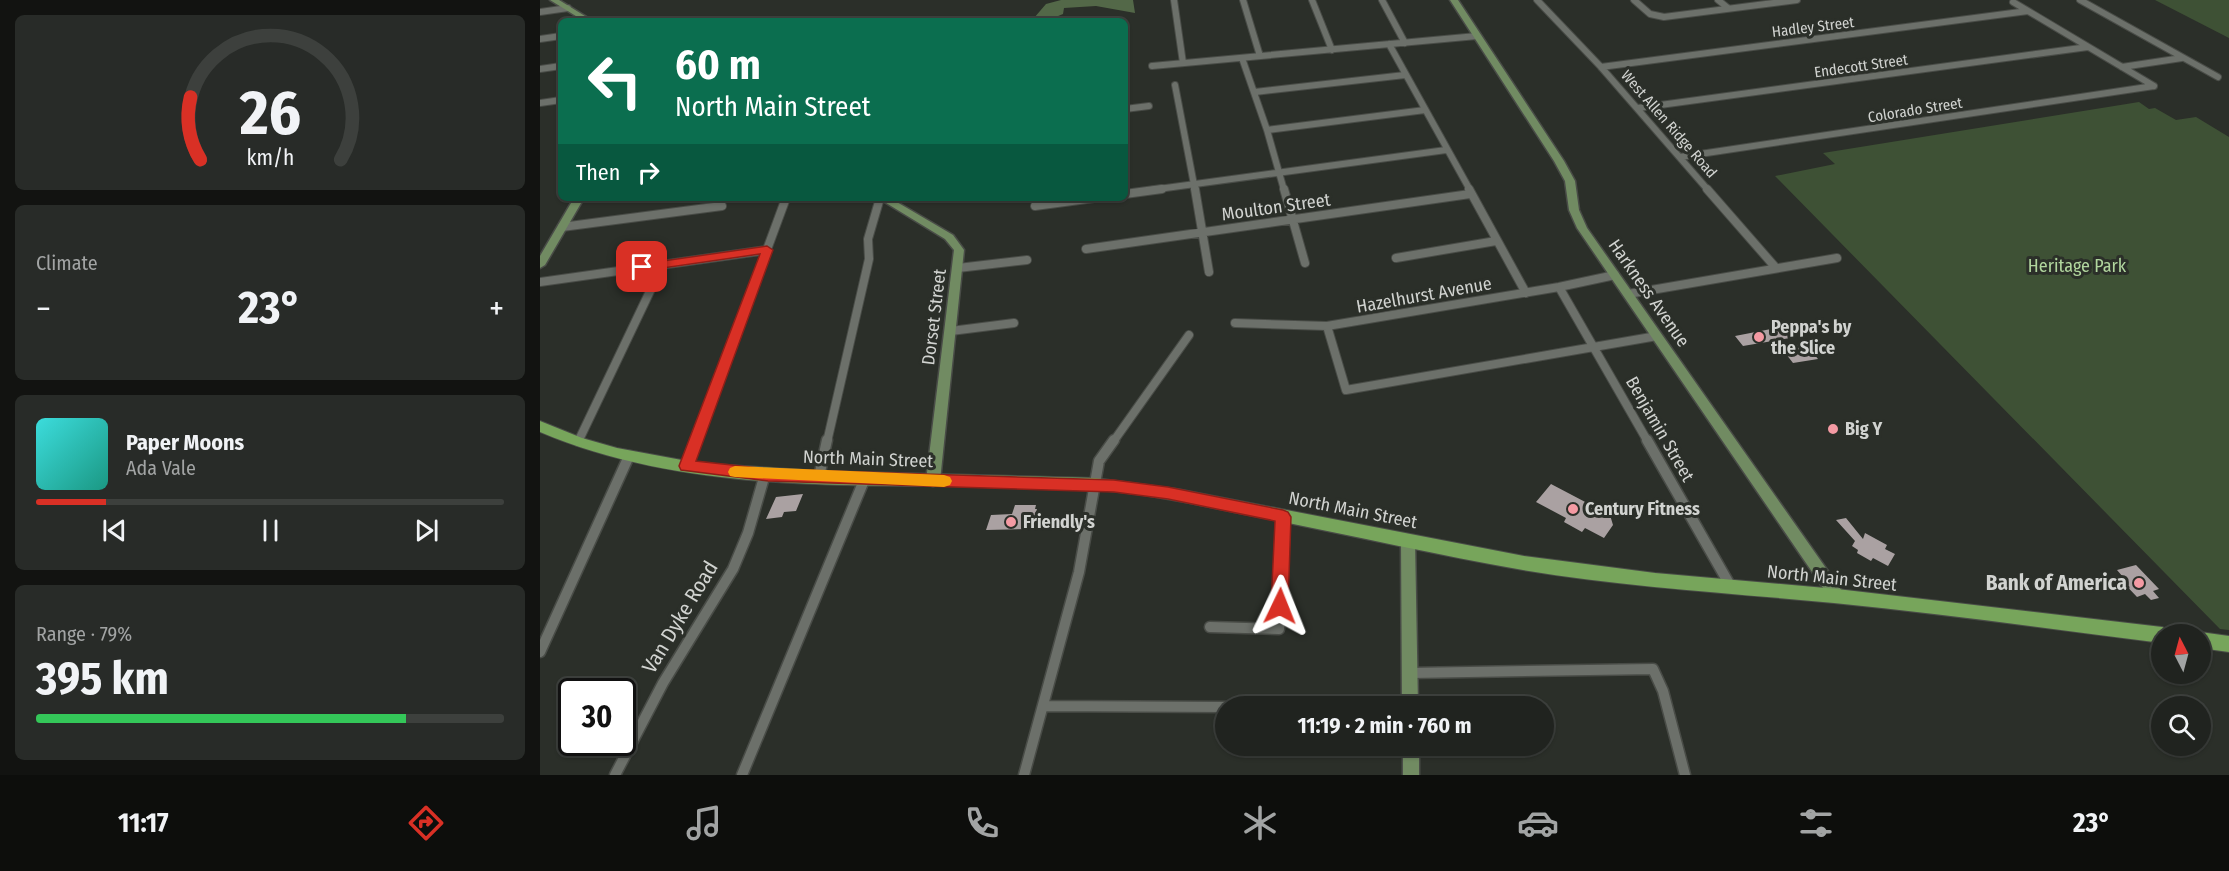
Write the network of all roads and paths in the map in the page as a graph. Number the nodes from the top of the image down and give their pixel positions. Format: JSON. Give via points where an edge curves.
{"nodes":[{"id":1,"x":554,"y":0,"type":"edge"},
{"id":2,"x":1174,"y":0,"type":"edge"},
{"id":3,"x":1243,"y":0,"type":"edge"},
{"id":4,"x":1312,"y":0,"type":"edge"},
{"id":5,"x":1382,"y":0,"type":"edge"},
{"id":6,"x":1454,"y":0,"type":"edge"},
{"id":7,"x":1537,"y":0,"type":"edge"},
{"id":8,"x":1634,"y":0,"type":"edge"},
{"id":9,"x":1718,"y":0,"type":"edge"},
{"id":10,"x":1795,"y":0,"type":"edge"},
{"id":11,"x":2080,"y":0,"type":"edge"},
{"id":12,"x":2013,"y":2,"type":"dead end"},
{"id":13,"x":568,"y":8,"type":"junction"},
{"id":14,"x":1728,"y":8,"type":"junction"},
{"id":15,"x":2028,"y":11,"type":"junction"},
{"id":16,"x":540,"y":12,"type":"edge"},
{"id":17,"x":583,"y":18,"type":"edge"},
{"id":18,"x":558,"y":36,"type":"edge"},
{"id":19,"x":1477,"y":36,"type":"junction"},
{"id":20,"x":540,"y":39,"type":"edge"},
{"id":21,"x":1405,"y":43,"type":"junction"},
{"id":22,"x":1389,"y":44,"type":"junction"},
{"id":23,"x":2088,"y":47,"type":"junction"},
{"id":24,"x":1332,"y":50,"type":"junction"},
{"id":25,"x":1260,"y":56,"type":"junction"},
{"id":26,"x":1242,"y":58,"type":"junction"},
{"id":27,"x":2182,"y":58,"type":"junction"},
{"id":28,"x":1184,"y":63,"type":"junction"},
{"id":29,"x":558,"y":66,"type":"edge"},
{"id":30,"x":1152,"y":66,"type":"dead end"},
{"id":31,"x":1601,"y":67,"type":"junction"},
{"id":32,"x":2121,"y":67,"type":"junction"},
{"id":33,"x":540,"y":69,"type":"edge"},
{"id":34,"x":1405,"y":75,"type":"junction"},
{"id":35,"x":2218,"y":77,"type":"dead end"},
{"id":36,"x":1175,"y":85,"type":"dead end"},
{"id":37,"x":1255,"y":92,"type":"junction"},
{"id":38,"x":544,"y":103,"type":"edge"},
{"id":39,"x":1149,"y":106,"type":"dead end"},
{"id":40,"x":1638,"y":108,"type":"junction"},
{"id":41,"x":1128,"y":109,"type":"edge"},
{"id":42,"x":1425,"y":110,"type":"junction"},
{"id":43,"x":540,"y":112,"type":"edge"},
{"id":44,"x":1267,"y":130,"type":"junction"},
{"id":45,"x":1446,"y":150,"type":"junction"},
{"id":46,"x":1680,"y":157,"type":"junction"},
{"id":47,"x":1279,"y":174,"type":"junction"},
{"id":48,"x":1194,"y":185,"type":"junction"},
{"id":49,"x":1128,"y":194,"type":"edge"},
{"id":50,"x":1470,"y":194,"type":"junction"},
{"id":51,"x":577,"y":201,"type":"edge"},
{"id":52,"x":785,"y":201,"type":"edge"},
{"id":53,"x":881,"y":201,"type":"edge"},
{"id":54,"x":887,"y":201,"type":"edge"},
{"id":55,"x":1072,"y":201,"type":"edge"},
{"id":56,"x":722,"y":206,"type":"dead end"},
{"id":57,"x":1035,"y":206,"type":"dead end"},
{"id":58,"x":1292,"y":220,"type":"junction"},
{"id":59,"x":562,"y":227,"type":"junction"},
{"id":60,"x":1203,"y":233,"type":"junction"},
{"id":61,"x":1496,"y":241,"type":"junction"},
{"id":62,"x":1086,"y":249,"type":"dead end"},
{"id":63,"x":767,"y":250,"type":"junction"},
{"id":64,"x":1396,"y":258,"type":"dead end"},
{"id":65,"x":1838,"y":258,"type":"dead end"},
{"id":66,"x":1027,"y":260,"type":"dead end"},
{"id":67,"x":1305,"y":263,"type":"dead end"},
{"id":68,"x":540,"y":264,"type":"edge"},
{"id":69,"x":663,"y":264,"type":"junction"},
{"id":70,"x":958,"y":268,"type":"junction"},
{"id":71,"x":1776,"y":268,"type":"junction"},
{"id":72,"x":1209,"y":272,"type":"dead end"},
{"id":73,"x":1615,"y":275,"type":"junction"},
{"id":74,"x":540,"y":282,"type":"edge"},
{"id":75,"x":1559,"y":287,"type":"junction"},
{"id":76,"x":1526,"y":293,"type":"junction"},
{"id":77,"x":1628,"y":294,"type":"junction"},
{"id":78,"x":1014,"y":323,"type":"dead end"},
{"id":79,"x":1235,"y":323,"type":"dead end"},
{"id":80,"x":1327,"y":326,"type":"junction"},
{"id":81,"x":951,"y":331,"type":"junction"},
{"id":82,"x":1189,"y":335,"type":"dead end"},
{"id":83,"x":1657,"y":336,"type":"junction"},
{"id":84,"x":1594,"y":348,"type":"junction"},
{"id":85,"x":540,"y":426,"type":"edge"},
{"id":86,"x":578,"y":442,"type":"junction"},
{"id":87,"x":629,"y":456,"type":"junction"},
{"id":88,"x":687,"y":466,"type":"junction"},
{"id":89,"x":765,"y":474,"type":"junction"},
{"id":90,"x":819,"y":477,"type":"junction"},
{"id":91,"x":865,"y":478,"type":"junction"},
{"id":92,"x":933,"y":481,"type":"junction"},
{"id":93,"x":1095,"y":484,"type":"junction"},
{"id":94,"x":1283,"y":517,"type":"junction"},
{"id":95,"x":1408,"y":541,"type":"junction"},
{"id":96,"x":1731,"y":587,"type":"junction"},
{"id":97,"x":1837,"y":596,"type":"junction"},
{"id":98,"x":1210,"y":627,"type":"dead end"},
{"id":99,"x":2151,"y":634,"type":"edge"},
{"id":100,"x":2211,"y":642,"type":"edge"},
{"id":101,"x":2229,"y":644,"type":"edge"},
{"id":102,"x":540,"y":652,"type":"edge"},
{"id":103,"x":1410,"y":673,"type":"junction"},
{"id":104,"x":1410,"y":696,"type":"edge"},
{"id":105,"x":1043,"y":706,"type":"junction"},
{"id":106,"x":1215,"y":707,"type":"edge"},
{"id":107,"x":1411,"y":756,"type":"edge"},
{"id":108,"x":615,"y":775,"type":"edge"},
{"id":109,"x":742,"y":775,"type":"edge"},
{"id":110,"x":1024,"y":775,"type":"edge"},
{"id":111,"x":1411,"y":775,"type":"edge"},
{"id":112,"x":1685,"y":775,"type":"edge"}],
"edges":[{"from":1,"to":13,"type":"main road"},
{"from":2,"to":28,"type":"street"},
{"from":3,"to":25,"type":"street"},
{"from":4,"to":24,"type":"street"},
{"from":5,"to":21,"type":"street"},
{"from":6,"to":19,"type":"main road","name":"Harkness Avenue"},
{"from":7,"to":31,"type":"street","name":"West Allen Ridge Road"},
{"from":8,"to":14,"type":"street","via":[[1647,12],[1659,16]]},
{"from":9,"to":14,"type":"street"},
{"from":10,"to":14,"type":"street"},
{"from":11,"to":27,"type":"street"},
{"from":12,"to":15,"type":"street"},
{"from":13,"to":16,"type":"street"},
{"from":13,"to":17,"type":"main road"},
{"from":15,"to":23,"type":"street"},
{"from":15,"to":31,"type":"street","name":"Hadley Street"},
{"from":18,"to":20,"type":"street"},
{"from":19,"to":21,"type":"street"},
{"from":19,"to":73,"type":"main road","name":"Harkness Avenue","via":[[1559,161],[1570,181],[1576,216]]},
{"from":21,"to":22,"type":"street"},
{"from":22,"to":24,"type":"street"},
{"from":22,"to":34,"type":"street"},
{"from":23,"to":32,"type":"street"},
{"from":23,"to":40,"type":"street","name":"Endecott Street"},
{"from":24,"to":25,"type":"street"},
{"from":25,"to":26,"type":"street"},
{"from":26,"to":28,"type":"street"},
{"from":26,"to":37,"type":"street"},
{"from":27,"to":32,"type":"street"},
{"from":27,"to":35,"type":"street"},
{"from":28,"to":30,"type":"street"},
{"from":29,"to":33,"type":"street"},
{"from":31,"to":40,"type":"street","name":"West Allen Ridge Road"},
{"from":32,"to":46,"type":"street","name":"Colorado Street","via":[[2154,86]]},
{"from":34,"to":37,"type":"street"},
{"from":34,"to":42,"type":"street"},
{"from":36,"to":48,"type":"street"},
{"from":37,"to":44,"type":"street"},
{"from":38,"to":43,"type":"street"},
{"from":39,"to":41,"type":"street"},
{"from":40,"to":46,"type":"street","name":"West Allen Ridge Road"},
{"from":42,"to":44,"type":"street"},
{"from":42,"to":45,"type":"street"},
{"from":44,"to":47,"type":"street"},
{"from":45,"to":47,"type":"street"},
{"from":45,"to":50,"type":"street"},
{"from":46,"to":71,"type":"street","name":"West Allen Ridge Road"},
{"from":47,"to":48,"type":"street"},
{"from":47,"to":58,"type":"street"},
{"from":48,"to":49,"type":"street"},
{"from":48,"to":60,"type":"street"},
{"from":50,"to":58,"type":"street","name":"Moulton Street"},
{"from":50,"to":61,"type":"street"},
{"from":51,"to":59,"type":"main road"},
{"from":52,"to":63,"type":"street"},
{"from":53,"to":90,"type":"street","via":[[868,237],[869,259]]},
{"from":54,"to":70,"type":"main road","name":"Dorset Street","via":[[953,240],[959,250]]},
{"from":55,"to":57,"type":"street"},
{"from":56,"to":59,"type":"street"},
{"from":58,"to":60,"type":"street","name":"Moulton Street"},
{"from":58,"to":67,"type":"street"},
{"from":59,"to":68,"type":"main road"},
{"from":60,"to":62,"type":"street","name":"Moulton Street"},
{"from":60,"to":72,"type":"street"},
{"from":61,"to":64,"type":"street"},
{"from":61,"to":76,"type":"street"},
{"from":63,"to":69,"type":"street"},
{"from":63,"to":88,"type":"street"},
{"from":65,"to":71,"type":"street"},
{"from":66,"to":70,"type":"street"},
{"from":69,"to":74,"type":"street"},
{"from":69,"to":86,"type":"street"},
{"from":70,"to":81,"type":"main road","name":"Dorset Street"},
{"from":71,"to":77,"type":"street"},
{"from":73,"to":75,"type":"street","name":"Hazelhurst Avenue"},
{"from":73,"to":77,"type":"main road","name":"Harkness Avenue"},
{"from":75,"to":76,"type":"street","name":"Hazelhurst Avenue"},
{"from":75,"to":84,"type":"street","name":"Benjamin Street"},
{"from":76,"to":80,"type":"street","name":"Hazelhurst Avenue"},
{"from":77,"to":83,"type":"main road","name":"Harkness Avenue"},
{"from":78,"to":81,"type":"street"},
{"from":79,"to":80,"type":"street","name":"Hazelhurst Avenue"},
{"from":80,"to":84,"type":"street","via":[[1346,390]]},
{"from":81,"to":92,"type":"main road","name":"Dorset Street"},
{"from":82,"to":93,"type":"street","via":[[1104,452]]},
{"from":83,"to":84,"type":"street"},
{"from":83,"to":97,"type":"main road","name":"Harkness Avenue"},
{"from":84,"to":96,"type":"street","name":"Benjamin Street"},
{"from":85,"to":86,"type":"main road","name":"North Main Street"},
{"from":86,"to":87,"type":"main road","name":"North Main Street"},
{"from":87,"to":88,"type":"main road","name":"North Main Street"},
{"from":87,"to":102,"type":"street"},
{"from":88,"to":89,"type":"main road","name":"North Main Street"},
{"from":89,"to":90,"type":"main road","name":"North Main Street"},
{"from":89,"to":108,"type":"street","name":"Van Dyke Road","via":[[733,569],[663,683]]},
{"from":90,"to":91,"type":"main road","name":"North Main Street"},
{"from":91,"to":92,"type":"main road","name":"North Main Street"},
{"from":91,"to":109,"type":"street"},
{"from":92,"to":93,"type":"main road","name":"North Main Street"},
{"from":93,"to":94,"type":"main road","name":"North Main Street","via":[[1168,493]]},
{"from":93,"to":105,"type":"street","via":[[1079,572]]},
{"from":94,"to":95,"type":"main road","name":"North Main Street"},
{"from":94,"to":98,"type":"street","via":[[1279,629]]},
{"from":95,"to":96,"type":"main road","name":"North Main Street","via":[[1543,565]]},
{"from":95,"to":103,"type":"main road"},
{"from":96,"to":97,"type":"main road","name":"North Main Street"},
{"from":97,"to":99,"type":"main road","name":"North Main Street"},
{"from":100,"to":101,"type":"main road"},
{"from":103,"to":104,"type":"main road"},
{"from":103,"to":112,"type":"street","via":[[1653,669],[1663,691]]},
{"from":105,"to":106,"type":"street"},
{"from":105,"to":110,"type":"street"},
{"from":107,"to":111,"type":"main road"}]}
